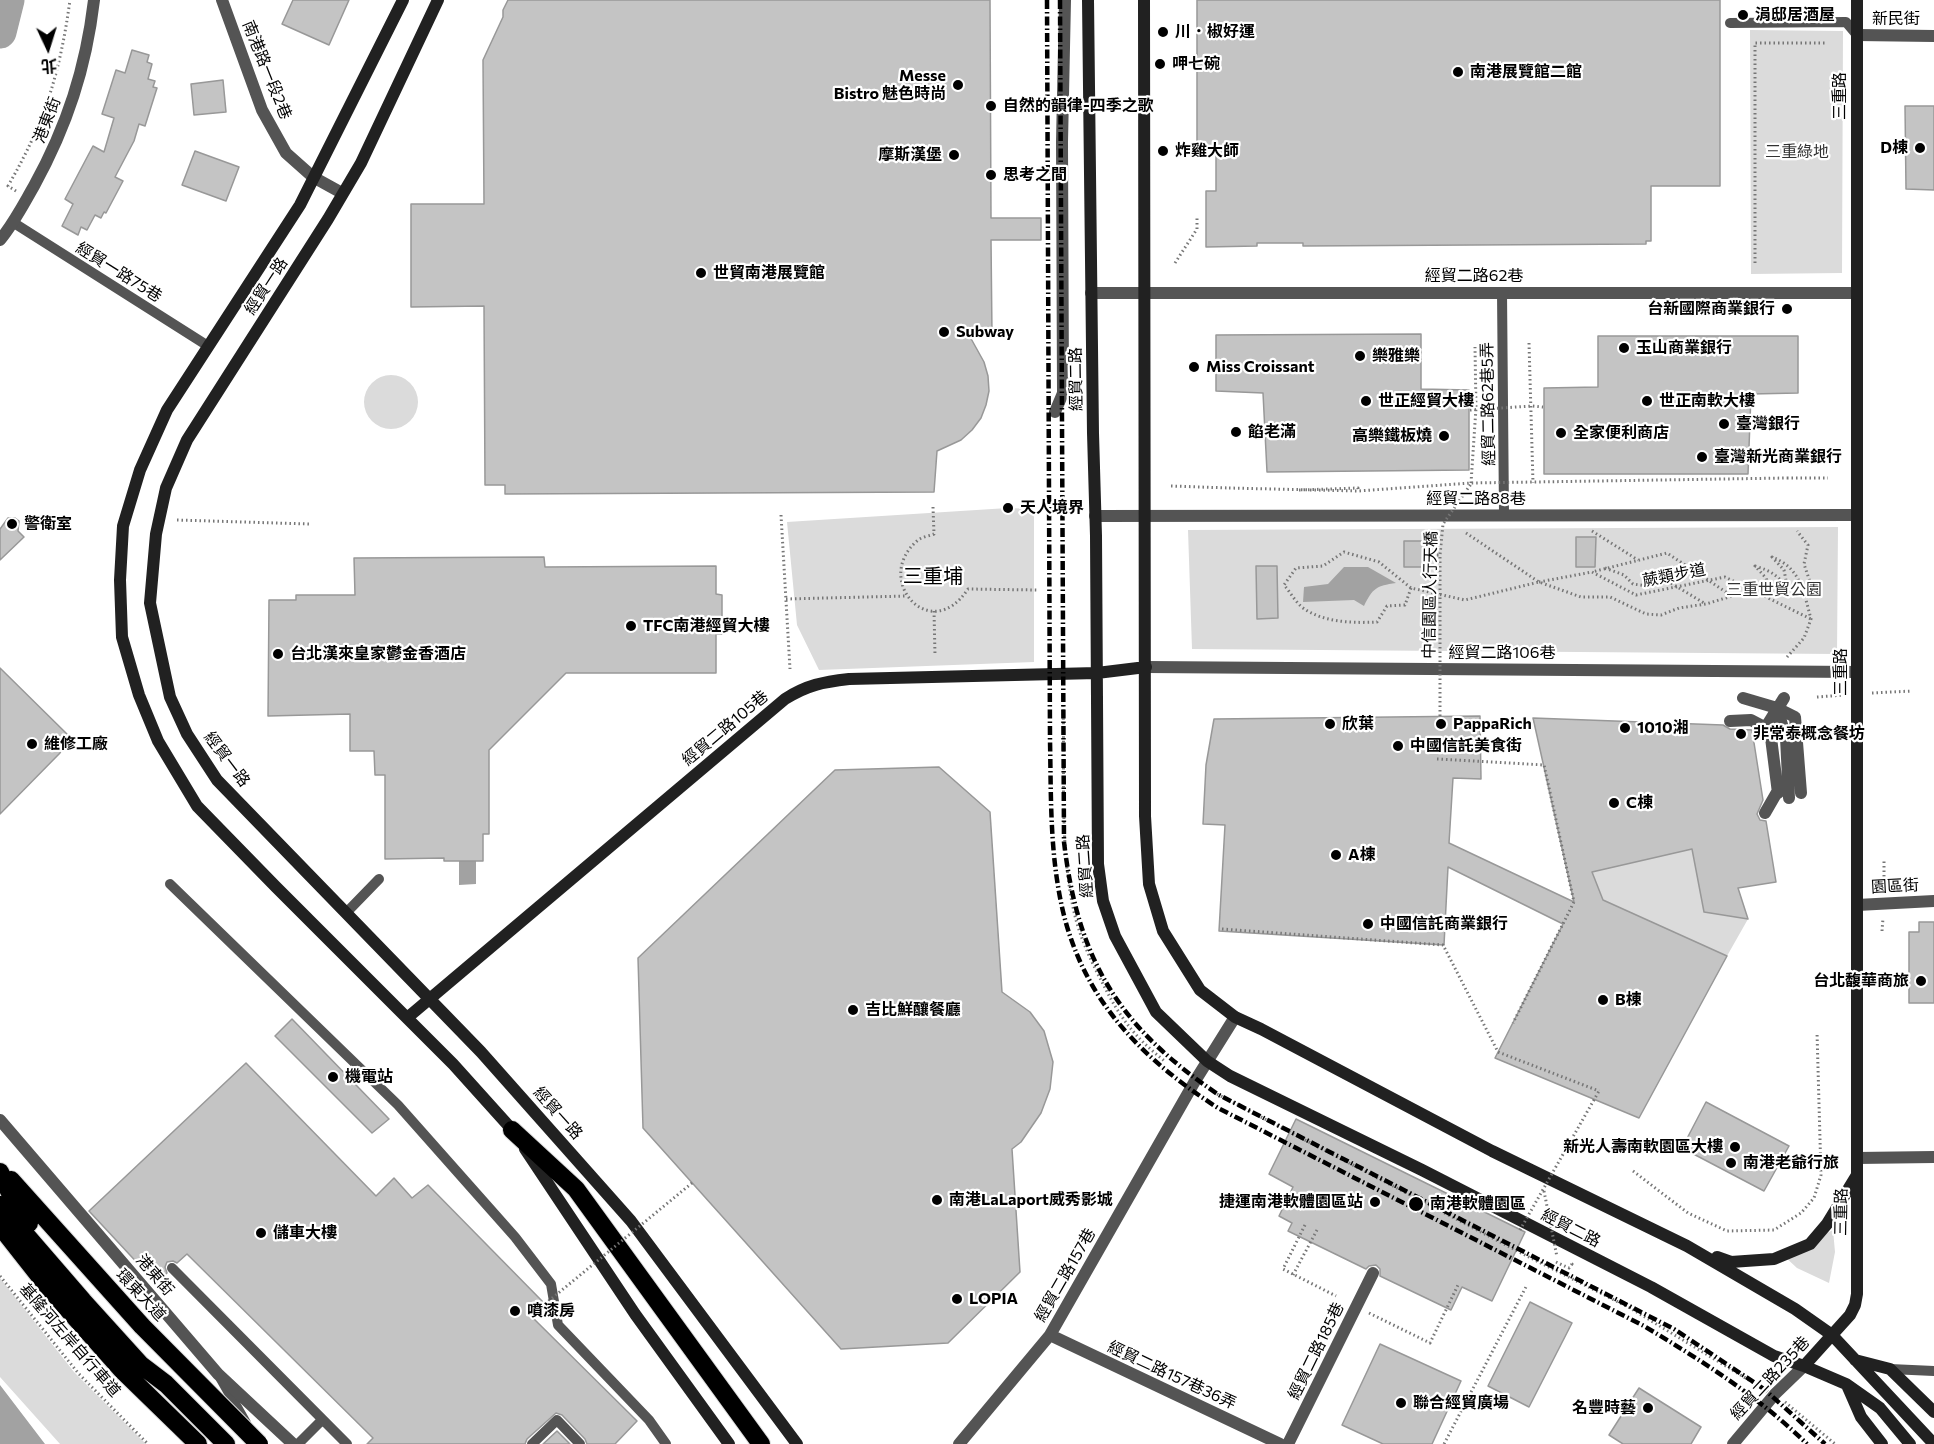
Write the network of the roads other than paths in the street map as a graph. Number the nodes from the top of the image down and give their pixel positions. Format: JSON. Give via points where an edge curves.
{"nodes":[{"id":1,"x":94,"y":0,"type":"edge"},
{"id":2,"x":222,"y":0,"type":"edge"},
{"id":3,"x":404,"y":0,"type":"edge"},
{"id":4,"x":438,"y":0,"type":"edge"},
{"id":5,"x":1065,"y":0,"type":"edge"},
{"id":6,"x":1088,"y":0,"type":"edge"},
{"id":7,"x":1144,"y":0,"type":"edge"},
{"id":8,"x":1857,"y":0,"type":"edge"},
{"id":9,"x":1730,"y":23,"type":"dead end"},
{"id":10,"x":1857,"y":35,"type":"junction"},
{"id":11,"x":1934,"y":36,"type":"edge"},
{"id":12,"x":313,"y":177,"type":"junction"},
{"id":13,"x":342,"y":193,"type":"junction"},
{"id":14,"x":14,"y":223,"type":"junction"},
{"id":15,"x":0,"y":240,"type":"edge"},
{"id":16,"x":1091,"y":292,"type":"junction"},
{"id":17,"x":1502,"y":292,"type":"junction"},
{"id":18,"x":1857,"y":292,"type":"junction"},
{"id":19,"x":1145,"y":293,"type":"junction"},
{"id":20,"x":208,"y":346,"type":"junction"},
{"id":21,"x":1055,"y":412,"type":"dead end"},
{"id":22,"x":1504,"y":515,"type":"junction"},
{"id":23,"x":1857,"y":515,"type":"junction"},
{"id":24,"x":1095,"y":516,"type":"junction"},
{"id":25,"x":1145,"y":516,"type":"junction"},
{"id":26,"x":1146,"y":667,"type":"junction"},
{"id":27,"x":1857,"y":672,"type":"junction"},
{"id":28,"x":1097,"y":673,"type":"junction"},
{"id":29,"x":1743,"y":698,"type":"dead end"},
{"id":30,"x":1766,"y":701,"type":"junction"},
{"id":31,"x":1781,"y":709,"type":"junction"},
{"id":32,"x":1730,"y":721,"type":"dead end"},
{"id":33,"x":1765,"y":729,"type":"junction"},
{"id":34,"x":1798,"y":741,"type":"junction"},
{"id":35,"x":1788,"y":763,"type":"junction"},
{"id":36,"x":1789,"y":795,"type":"junction"},
{"id":37,"x":1765,"y":813,"type":"dead end"},
{"id":38,"x":379,"y":879,"type":"dead end"},
{"id":39,"x":170,"y":885,"type":"dead end"},
{"id":40,"x":1934,"y":901,"type":"edge"},
{"id":41,"x":1857,"y":904,"type":"junction"},
{"id":42,"x":346,"y":913,"type":"junction"},
{"id":43,"x":429,"y":999,"type":"junction"},
{"id":44,"x":1235,"y":1017,"type":"junction"},
{"id":45,"x":407,"y":1018,"type":"junction"},
{"id":46,"x":1207,"y":1060,"type":"junction"},
{"id":47,"x":0,"y":1120,"type":"edge"},
{"id":48,"x":512,"y":1130,"type":"junction"},
{"id":49,"x":1934,"y":1157,"type":"edge"},
{"id":50,"x":1857,"y":1158,"type":"junction"},
{"id":51,"x":0,"y":1168,"type":"edge"},
{"id":52,"x":0,"y":1173,"type":"edge"},
{"id":53,"x":1858,"y":1174,"type":"junction"},
{"id":54,"x":0,"y":1205,"type":"edge"},
{"id":55,"x":0,"y":1226,"type":"edge"},
{"id":56,"x":1687,"y":1246,"type":"junction"},
{"id":57,"x":172,"y":1268,"type":"dead end"},
{"id":58,"x":1373,"y":1273,"type":"dead end"},
{"id":59,"x":1050,"y":1335,"type":"junction"},
{"id":60,"x":1832,"y":1335,"type":"junction"},
{"id":61,"x":1854,"y":1360,"type":"junction"},
{"id":62,"x":1804,"y":1366,"type":"junction"},
{"id":63,"x":1890,"y":1369,"type":"junction"},
{"id":64,"x":1934,"y":1371,"type":"edge"},
{"id":65,"x":218,"y":1374,"type":"junction"},
{"id":66,"x":166,"y":1384,"type":"junction"},
{"id":67,"x":1846,"y":1384,"type":"junction"},
{"id":68,"x":1934,"y":1412,"type":"edge"},
{"id":69,"x":322,"y":1420,"type":"junction"},
{"id":70,"x":198,"y":1444,"type":"edge"},
{"id":71,"x":226,"y":1444,"type":"edge"},
{"id":72,"x":258,"y":1444,"type":"edge"},
{"id":73,"x":293,"y":1444,"type":"edge"},
{"id":74,"x":298,"y":1444,"type":"edge"},
{"id":75,"x":347,"y":1444,"type":"edge"},
{"id":76,"x":532,"y":1444,"type":"edge"},
{"id":77,"x":580,"y":1444,"type":"edge"},
{"id":78,"x":666,"y":1444,"type":"edge"},
{"id":79,"x":729,"y":1444,"type":"edge"},
{"id":80,"x":761,"y":1444,"type":"edge"},
{"id":81,"x":797,"y":1444,"type":"edge"},
{"id":82,"x":959,"y":1444,"type":"edge"},
{"id":83,"x":1280,"y":1444,"type":"edge"},
{"id":84,"x":1288,"y":1444,"type":"edge"},
{"id":85,"x":1733,"y":1444,"type":"edge"},
{"id":86,"x":1882,"y":1444,"type":"edge"},
{"id":87,"x":1910,"y":1444,"type":"edge"},
{"id":88,"x":1934,"y":1444,"type":"edge"}],
"edges":[{"from":1,"to":14,"type":"street","name":"港東街","via":[[90,35],[68,114]]},
{"from":2,"to":12,"type":"street","name":"南港路一段2巷","via":[[262,110],[286,153]]},
{"from":3,"to":12,"type":"street","name":"經貿一路"},
{"from":4,"to":13,"type":"street","name":"經貿一路","via":[[361,163]]},
{"from":5,"to":21,"type":"street","via":[[1063,393]]},
{"from":6,"to":16,"type":"street","name":"經貿二路"},
{"from":7,"to":19,"type":"street"},
{"from":8,"to":10,"type":"street","name":"三重路"},
{"from":9,"to":10,"type":"lane","via":[[1846,22]]},
{"from":10,"to":11,"type":"street","name":"新民街"},
{"from":10,"to":18,"type":"street","name":"三重路"},
{"from":12,"to":13,"type":"street","name":"南港路一段2巷"},
{"from":12,"to":20,"type":"street","name":"經貿一路","via":[[300,205]]},
{"from":13,"to":42,"type":"street","name":"經貿一路","via":[[187,440],[166,488],[156,534],[150,603],[170,697],[188,734],[218,780]]},
{"from":14,"to":15,"type":"street","name":"港東街"},
{"from":14,"to":20,"type":"lane","name":"經貿一路75巷"},
{"from":16,"to":19,"type":"street","name":"經貿二路62巷"},
{"from":16,"to":24,"type":"street","name":"經貿二路"},
{"from":17,"to":18,"type":"street","name":"經貿二路62巷"},
{"from":17,"to":19,"type":"street","name":"經貿二路62巷"},
{"from":17,"to":22,"type":"lane","name":"經貿二路62巷5弄"},
{"from":18,"to":23,"type":"street","name":"三重路"},
{"from":19,"to":25,"type":"street"},
{"from":20,"to":45,"type":"street","name":"經貿一路","via":[[167,410],[140,470],[123,526],[122,637],[139,695],[158,741],[197,806]]},
{"from":22,"to":23,"type":"street","name":"經貿二路88巷"},
{"from":22,"to":25,"type":"street","name":"經貿二路88巷"},
{"from":23,"to":27,"type":"street","name":"三重路"},
{"from":24,"to":25,"type":"street","name":"經貿二路88巷"},
{"from":24,"to":28,"type":"street","name":"經貿二路"},
{"from":25,"to":26,"type":"street"},
{"from":26,"to":27,"type":"street","name":"經貿二路106巷"},
{"from":26,"to":28,"type":"street","name":"經貿二路105巷"},
{"from":26,"to":44,"type":"street","via":[[1145,816],[1154,909],[1162,931],[1200,990]]},
{"from":27,"to":41,"type":"street","name":"三重路"},
{"from":28,"to":43,"type":"street","name":"經貿二路105巷","via":[[849,679],[821,682],[799,690]]},
{"from":28,"to":46,"type":"street","name":"經貿二路","via":[[1098,864],[1103,901],[1115,936],[1156,1012]]},
{"from":29,"to":30,"type":"street"},
{"from":30,"to":31,"type":"street"},
{"from":30,"to":33,"type":"street"},
{"from":31,"to":33,"type":"street"},
{"from":31,"to":34,"type":"street","via":[[1795,717]]},
{"from":31,"to":35,"type":"street"},
{"from":32,"to":33,"type":"street","via":[[1751,720]]},
{"from":33,"to":36,"type":"street"},
{"from":34,"to":35,"type":"street"},
{"from":34,"to":36,"type":"street"},
{"from":35,"to":36,"type":"street"},
{"from":36,"to":37,"type":"street"},
{"from":38,"to":42,"type":"lane"},
{"from":39,"to":78,"type":"lane","via":[[398,1105],[492,1210],[551,1284],[558,1325],[649,1420]]},
{"from":40,"to":41,"type":"street","name":"園區街"},
{"from":41,"to":50,"type":"street","name":"三重路"},
{"from":42,"to":43,"type":"street","name":"經貿一路"},
{"from":43,"to":45,"type":"street","name":"經貿二路105巷"},
{"from":43,"to":81,"type":"street","name":"經貿一路","via":[[631,1221]]},
{"from":44,"to":46,"type":"street","name":"經貿二路157巷"},
{"from":44,"to":56,"type":"street","via":[[1492,1151]]},
{"from":45,"to":48,"type":"street","name":"經貿一路"},
{"from":46,"to":59,"type":"street","name":"經貿二路157巷"},
{"from":46,"to":62,"type":"street","name":"經貿二路","via":[[1230,1076],[1420,1175],[1651,1287],[1774,1356]]},
{"from":47,"to":65,"type":"street","name":"港東街"},
{"from":48,"to":79,"type":"street","name":"經貿一路","via":[[634,1314]]},
{"from":48,"to":80,"type":"highway","via":[[576,1190]]},
{"from":49,"to":50,"type":"street"},
{"from":50,"to":53,"type":"street","name":"三重路"},
{"from":51,"to":72,"type":"highway","name":"環東大道","bridge":true,"via":[[142,1326]]},
{"from":52,"to":66,"type":"highway","via":[[19,1212]]},
{"from":53,"to":56,"type":"street","via":[[1810,1244],[1787,1254],[1774,1259],[1731,1262]]},
{"from":53,"to":60,"type":"street","name":"三重路","via":[[1857,1294],[1850,1315]]},
{"from":54,"to":66,"type":"highway","via":[[141,1365]]},
{"from":55,"to":70,"type":"highway","via":[[122,1370]]},
{"from":56,"to":60,"type":"street"},
{"from":57,"to":69,"type":"lane"},
{"from":58,"to":84,"type":"street","name":"經貿二路185巷"},
{"from":59,"to":82,"type":"street","name":"經貿二路157巷"},
{"from":59,"to":83,"type":"street","name":"經貿二路157巷36弄"},
{"from":60,"to":61,"type":"street"},
{"from":60,"to":62,"type":"street","name":"經貿二路235巷"},
{"from":61,"to":63,"type":"street"},
{"from":61,"to":88,"type":"street"},
{"from":62,"to":67,"type":"street","name":"經貿二路"},
{"from":62,"to":85,"type":"street","name":"經貿二路235巷"},
{"from":63,"to":64,"type":"lane"},
{"from":63,"to":68,"type":"street"},
{"from":65,"to":72,"type":"lane"},
{"from":65,"to":73,"type":"street","name":"港東街"},
{"from":66,"to":71,"type":"highway"},
{"from":67,"to":86,"type":"street","via":[[1861,1417]]},
{"from":67,"to":87,"type":"street","name":"經貿二路","via":[[1880,1408]]},
{"from":69,"to":74,"type":"lane"},
{"from":69,"to":75,"type":"lane"},
{"from":76,"to":77,"type":"lane","via":[[557,1420]]}]}
